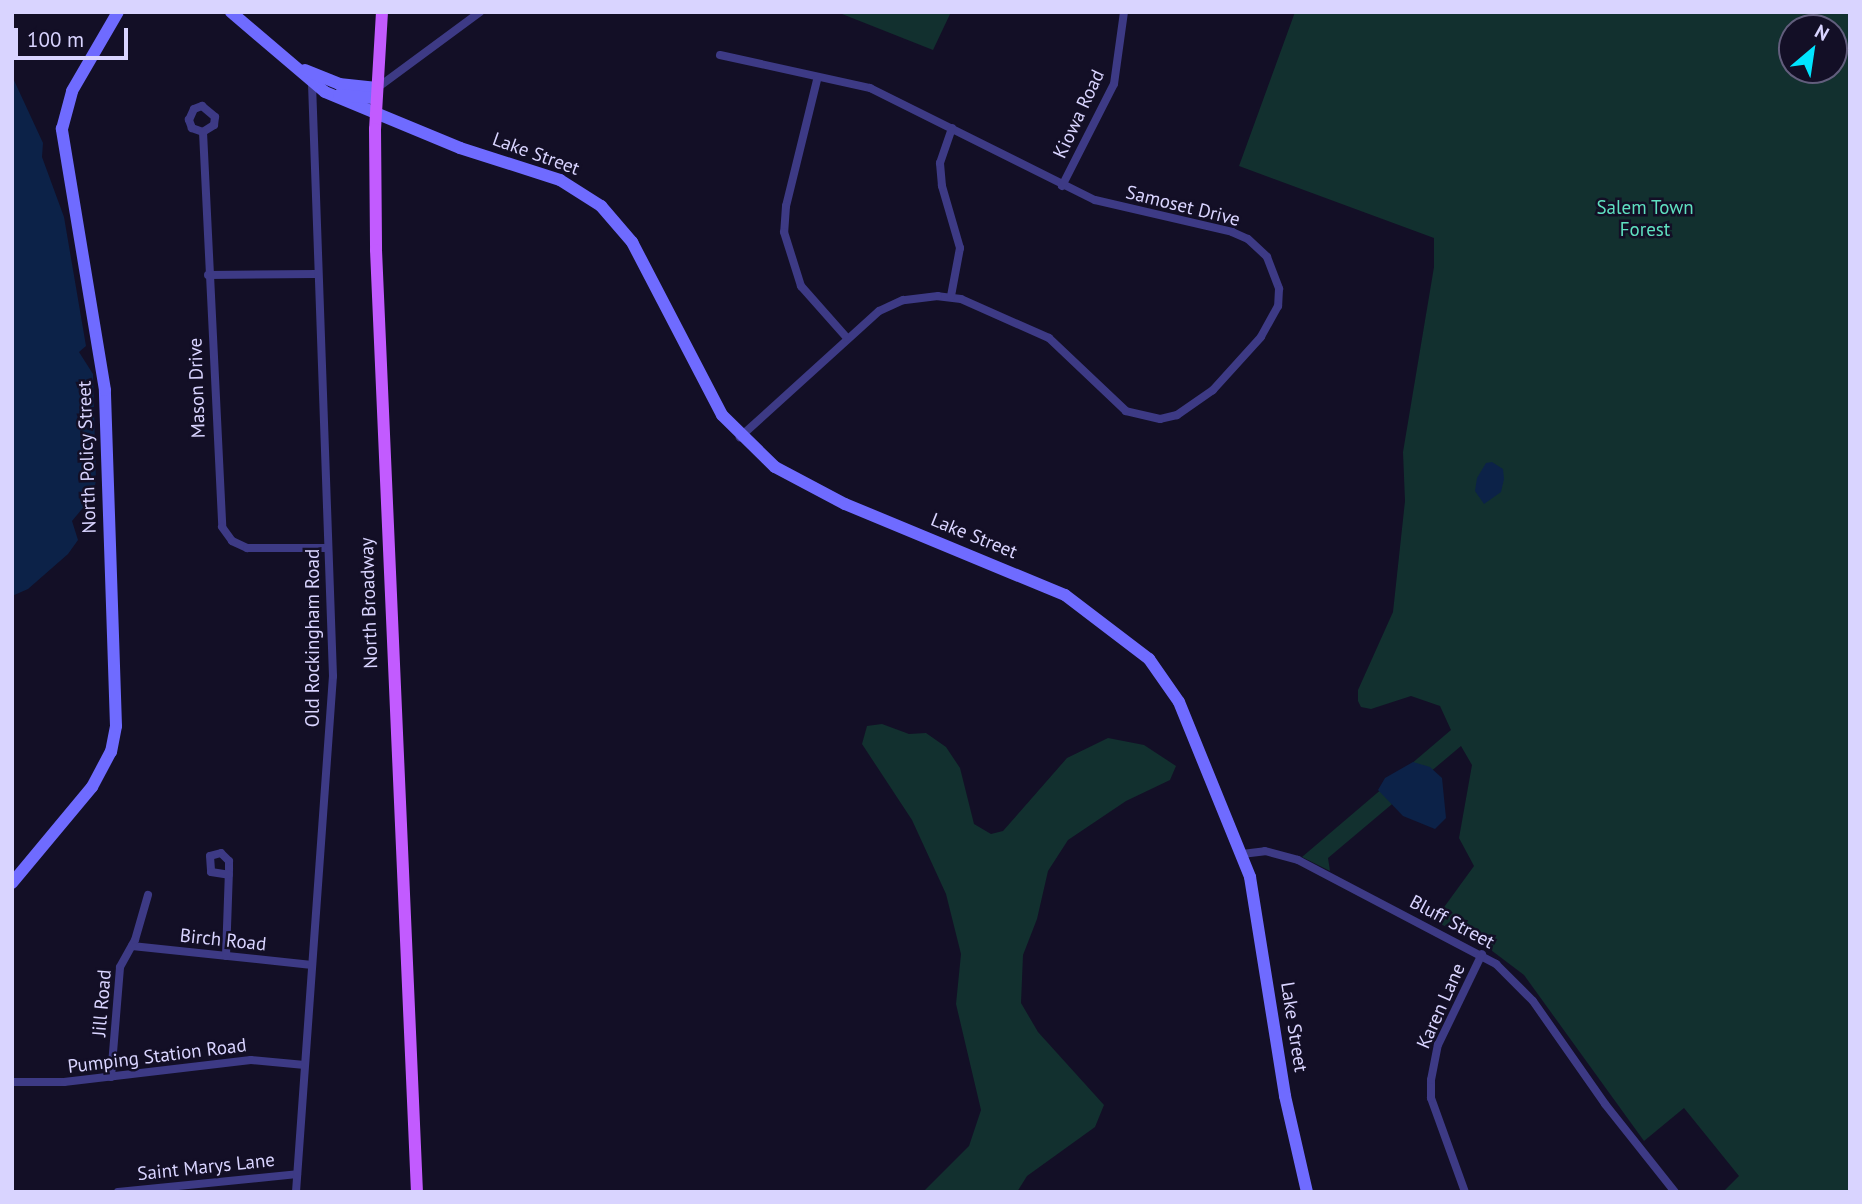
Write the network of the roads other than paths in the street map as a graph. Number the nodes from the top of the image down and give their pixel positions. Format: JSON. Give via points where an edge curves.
{"nodes":[{"id":1,"x":118,"y":12,"type":"edge"},
{"id":2,"x":231,"y":12,"type":"edge"},
{"id":3,"x":382,"y":12,"type":"edge"},
{"id":4,"x":480,"y":12,"type":"edge"},
{"id":5,"x":1124,"y":12,"type":"edge"},
{"id":6,"x":720,"y":54,"type":"dead end"},
{"id":7,"x":298,"y":67,"type":"junction"},
{"id":8,"x":817,"y":80,"type":"junction"},
{"id":9,"x":312,"y":83,"type":"junction"},
{"id":10,"x":325,"y":92,"type":"junction"},
{"id":11,"x":376,"y":93,"type":"junction"},
{"id":12,"x":376,"y":113,"type":"junction"},
{"id":13,"x":952,"y":128,"type":"junction"},
{"id":14,"x":203,"y":132,"type":"dead end"},
{"id":15,"x":1062,"y":186,"type":"junction"},
{"id":16,"x":316,"y":274,"type":"junction"},
{"id":17,"x":208,"y":275,"type":"junction"},
{"id":18,"x":951,"y":296,"type":"junction"},
{"id":19,"x":847,"y":338,"type":"junction"},
{"id":20,"x":740,"y":437,"type":"junction"},
{"id":21,"x":328,"y":548,"type":"junction"},
{"id":22,"x":1242,"y":854,"type":"junction"},
{"id":23,"x":229,"y":876,"type":"dead end"},
{"id":24,"x":12,"y":883,"type":"edge"},
{"id":25,"x":148,"y":895,"type":"dead end"},
{"id":26,"x":132,"y":946,"type":"junction"},
{"id":27,"x":1482,"y":954,"type":"junction"},
{"id":28,"x":226,"y":956,"type":"junction"},
{"id":29,"x":312,"y":965,"type":"junction"},
{"id":30,"x":305,"y":1065,"type":"junction"},
{"id":31,"x":111,"y":1077,"type":"junction"},
{"id":32,"x":12,"y":1082,"type":"edge"},
{"id":33,"x":297,"y":1174,"type":"junction"},
{"id":34,"x":167,"y":1189,"type":"edge"},
{"id":35,"x":118,"y":1192,"type":"edge"},
{"id":36,"x":296,"y":1192,"type":"edge"},
{"id":37,"x":417,"y":1192,"type":"edge"},
{"id":38,"x":1307,"y":1192,"type":"edge"},
{"id":39,"x":1465,"y":1192,"type":"edge"},
{"id":40,"x":1675,"y":1192,"type":"edge"}],
"edges":[{"from":1,"to":24,"type":"street","name":"North Policy Street","via":[[72,91],[62,129],[105,390],[116,726],[111,752],[92,786]]},
{"from":2,"to":7,"type":"street"},
{"from":3,"to":11,"type":"main road","name":"North Broadway"},
{"from":4,"to":11,"type":"street"},
{"from":5,"to":15,"type":"street","name":"Kiowa Road","via":[[1114,83]]},
{"from":6,"to":8,"type":"street","name":"Samoset Drive"},
{"from":7,"to":9,"type":"street","name":"Lake Street"},
{"from":7,"to":11,"type":"street"},
{"from":8,"to":13,"type":"street","name":"Samoset Drive","via":[[870,88]]},
{"from":8,"to":19,"type":"street","via":[[786,205],[784,232],[801,286]]},
{"from":9,"to":10,"type":"street","name":"Lake Street"},
{"from":9,"to":16,"type":"street","name":"Old Rockingham Road"},
{"from":10,"to":11,"type":"street"},
{"from":10,"to":12,"type":"street","name":"Lake Street"},
{"from":11,"to":12,"type":"main road","name":"North Broadway"},
{"from":12,"to":20,"type":"street","name":"Lake Street","via":[[460,148],[561,180],[601,206],[632,242],[708,393]]},
{"from":12,"to":37,"type":"main road","name":"North Broadway","via":[[386,543]]},
{"from":13,"to":15,"type":"street","name":"Samoset Drive"},
{"from":13,"to":18,"type":"street","via":[[940,163],[960,248]]},
{"from":14,"to":17,"type":"street","name":"Mason Drive"},
{"from":15,"to":18,"type":"street","name":"Samoset Drive","via":[[1115,206],[1232,232],[1248,239],[1267,257],[1275,273],[1278,306],[1261,337],[1213,390],[1177,415],[1142,417],[1118,406],[1049,338]]},
{"from":16,"to":17,"type":"street"},
{"from":16,"to":21,"type":"street","name":"Old Rockingham Road"},
{"from":17,"to":21,"type":"street","name":"Mason Drive","via":[[222,527],[232,541],[247,548]]},
{"from":18,"to":19,"type":"street","via":[[895,303]]},
{"from":19,"to":20,"type":"street"},
{"from":20,"to":22,"type":"street","name":"Lake Street","via":[[775,467],[832,498],[1065,596],[1136,647],[1166,679],[1179,702]]},
{"from":21,"to":29,"type":"street","name":"Old Rockingham Road","via":[[332,691]]},
{"from":22,"to":27,"type":"street","name":"Bluff Street","via":[[1265,851],[1298,860]]},
{"from":22,"to":38,"type":"street","name":"Lake Street","via":[[1256,903],[1283,1084]]},
{"from":23,"to":28,"type":"street"},
{"from":25,"to":26,"type":"street","name":"Jill Road"},
{"from":26,"to":28,"type":"street","name":"Birch Road"},
{"from":26,"to":31,"type":"street","name":"Jill Road","via":[[120,967]]},
{"from":27,"to":39,"type":"street","name":"Karen Lane","via":[[1444,1029],[1431,1080],[1431,1097]]},
{"from":27,"to":40,"type":"street","name":"Bluff Street","via":[[1533,1001],[1605,1104]]},
{"from":28,"to":29,"type":"street","name":"Birch Road"},
{"from":29,"to":30,"type":"street","name":"Old Rockingham Road"},
{"from":30,"to":31,"type":"street","name":"Pumping Station Road","via":[[251,1060]]},
{"from":30,"to":33,"type":"street","name":"Old Rockingham Road"},
{"from":31,"to":32,"type":"street","name":"Pumping Station Road"},
{"from":33,"to":34,"type":"street","name":"Saint Marys Lane"},
{"from":33,"to":36,"type":"street","name":"Old Rockingham Road"},
{"from":34,"to":35,"type":"street","name":"Saint Marys Lane"}]}
